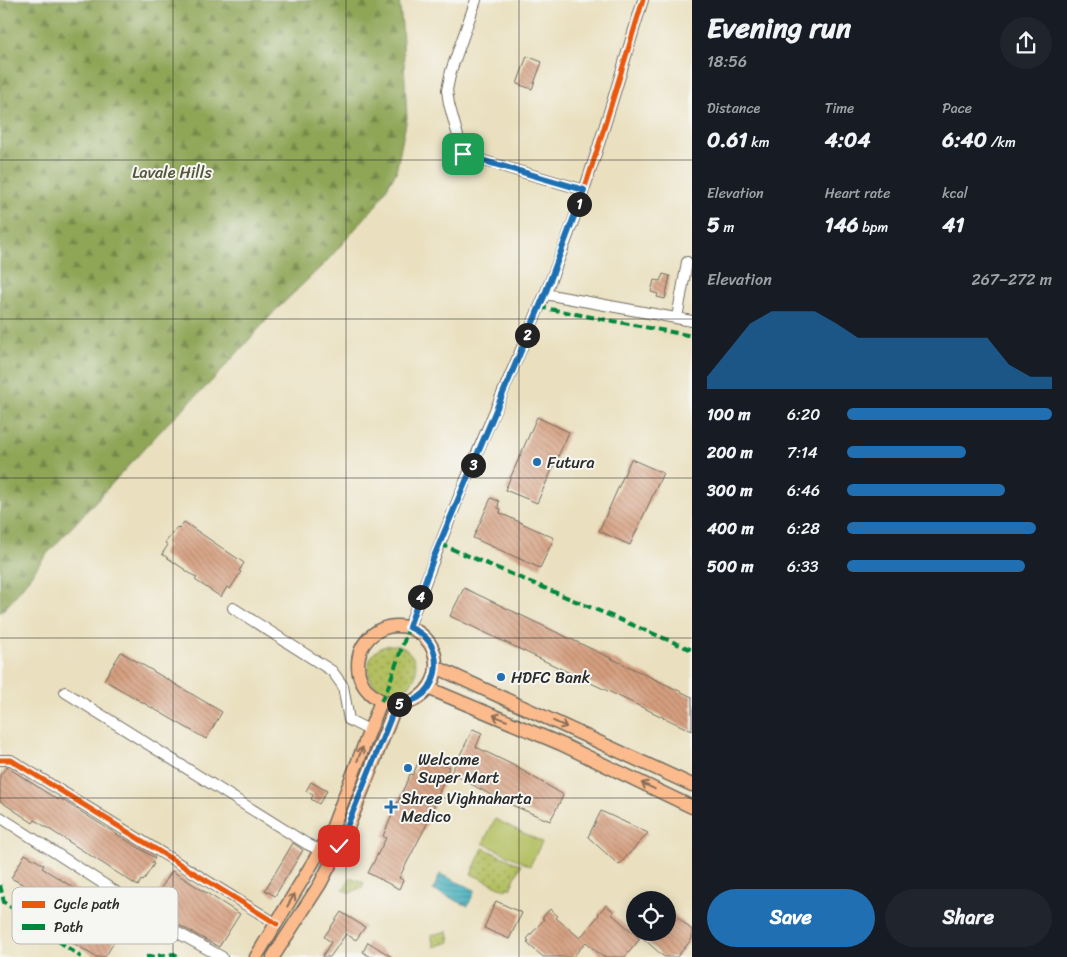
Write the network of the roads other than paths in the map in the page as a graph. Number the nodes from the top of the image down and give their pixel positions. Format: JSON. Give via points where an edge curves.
{"nodes":[{"id":1,"x":476,"y":0,"type":"edge"},
{"id":2,"x":643,"y":0,"type":"edge"},
{"id":3,"x":584,"y":190,"type":"junction"},
{"id":4,"x":688,"y":262,"type":"dead end"},
{"id":5,"x":545,"y":294,"type":"junction"},
{"id":6,"x":677,"y":318,"type":"junction"},
{"id":7,"x":692,"y":321,"type":"edge"},
{"id":8,"x":233,"y":608,"type":"dead end"},
{"id":9,"x":409,"y":627,"type":"junction"},
{"id":10,"x":436,"y":667,"type":"junction"},
{"id":11,"x":428,"y":688,"type":"junction"},
{"id":12,"x":65,"y":692,"type":"dead end"},
{"id":13,"x":381,"y":700,"type":"junction"},
{"id":14,"x":396,"y":705,"type":"junction"},
{"id":15,"x":369,"y":730,"type":"junction"},
{"id":16,"x":0,"y":760,"type":"edge"},
{"id":17,"x":692,"y":786,"type":"edge"},
{"id":18,"x":692,"y":806,"type":"edge"},
{"id":19,"x":0,"y":817,"type":"edge"},
{"id":20,"x":321,"y":849,"type":"junction"},
{"id":21,"x":334,"y":856,"type":"junction"},
{"id":22,"x":109,"y":887,"type":"edge"},
{"id":23,"x":276,"y":924,"type":"junction"},
{"id":24,"x":178,"y":933,"type":"edge"},
{"id":25,"x":222,"y":957,"type":"edge"},
{"id":26,"x":256,"y":957,"type":"edge"},
{"id":27,"x":273,"y":957,"type":"edge"}],
"edges":[{"from":1,"to":3,"type":"street","via":[[447,90],[463,154]]},
{"from":2,"to":3,"type":"street"},
{"from":3,"to":5,"type":"street"},
{"from":4,"to":6,"type":"street"},
{"from":5,"to":6,"type":"street"},
{"from":5,"to":9,"type":"street","via":[[433,559]]},
{"from":6,"to":7,"type":"street"},
{"from":8,"to":15,"type":"street","via":[[332,671],[343,686],[349,720]]},
{"from":9,"to":10,"type":"main road","via":[[430,642]]},
{"from":9,"to":13,"type":"main road","via":[[383,628],[363,645],[358,657],[362,683]]},
{"from":10,"to":11,"type":"main road"},
{"from":10,"to":17,"type":"main road","one_way":true},
{"from":11,"to":14,"type":"main road","via":[[419,697]]},
{"from":18,"to":11,"type":"main road","one_way":true,"via":[[561,744]]},
{"from":12,"to":20,"type":"street","via":[[307,844]]},
{"from":13,"to":14,"type":"main road"},
{"from":13,"to":15,"type":"main road"},
{"from":14,"to":21,"type":"main road"},
{"from":20,"to":15,"type":"main road","one_way":true,"via":[[330,834]]},
{"from":16,"to":23,"type":"street","via":[[11,760]]},
{"from":19,"to":22,"type":"street"},
{"from":20,"to":21,"type":"street"},
{"from":23,"to":20,"type":"main road","one_way":true},
{"from":21,"to":27,"type":"main road"},
{"from":23,"to":26,"type":"main road"},
{"from":24,"to":25,"type":"street"}]}
